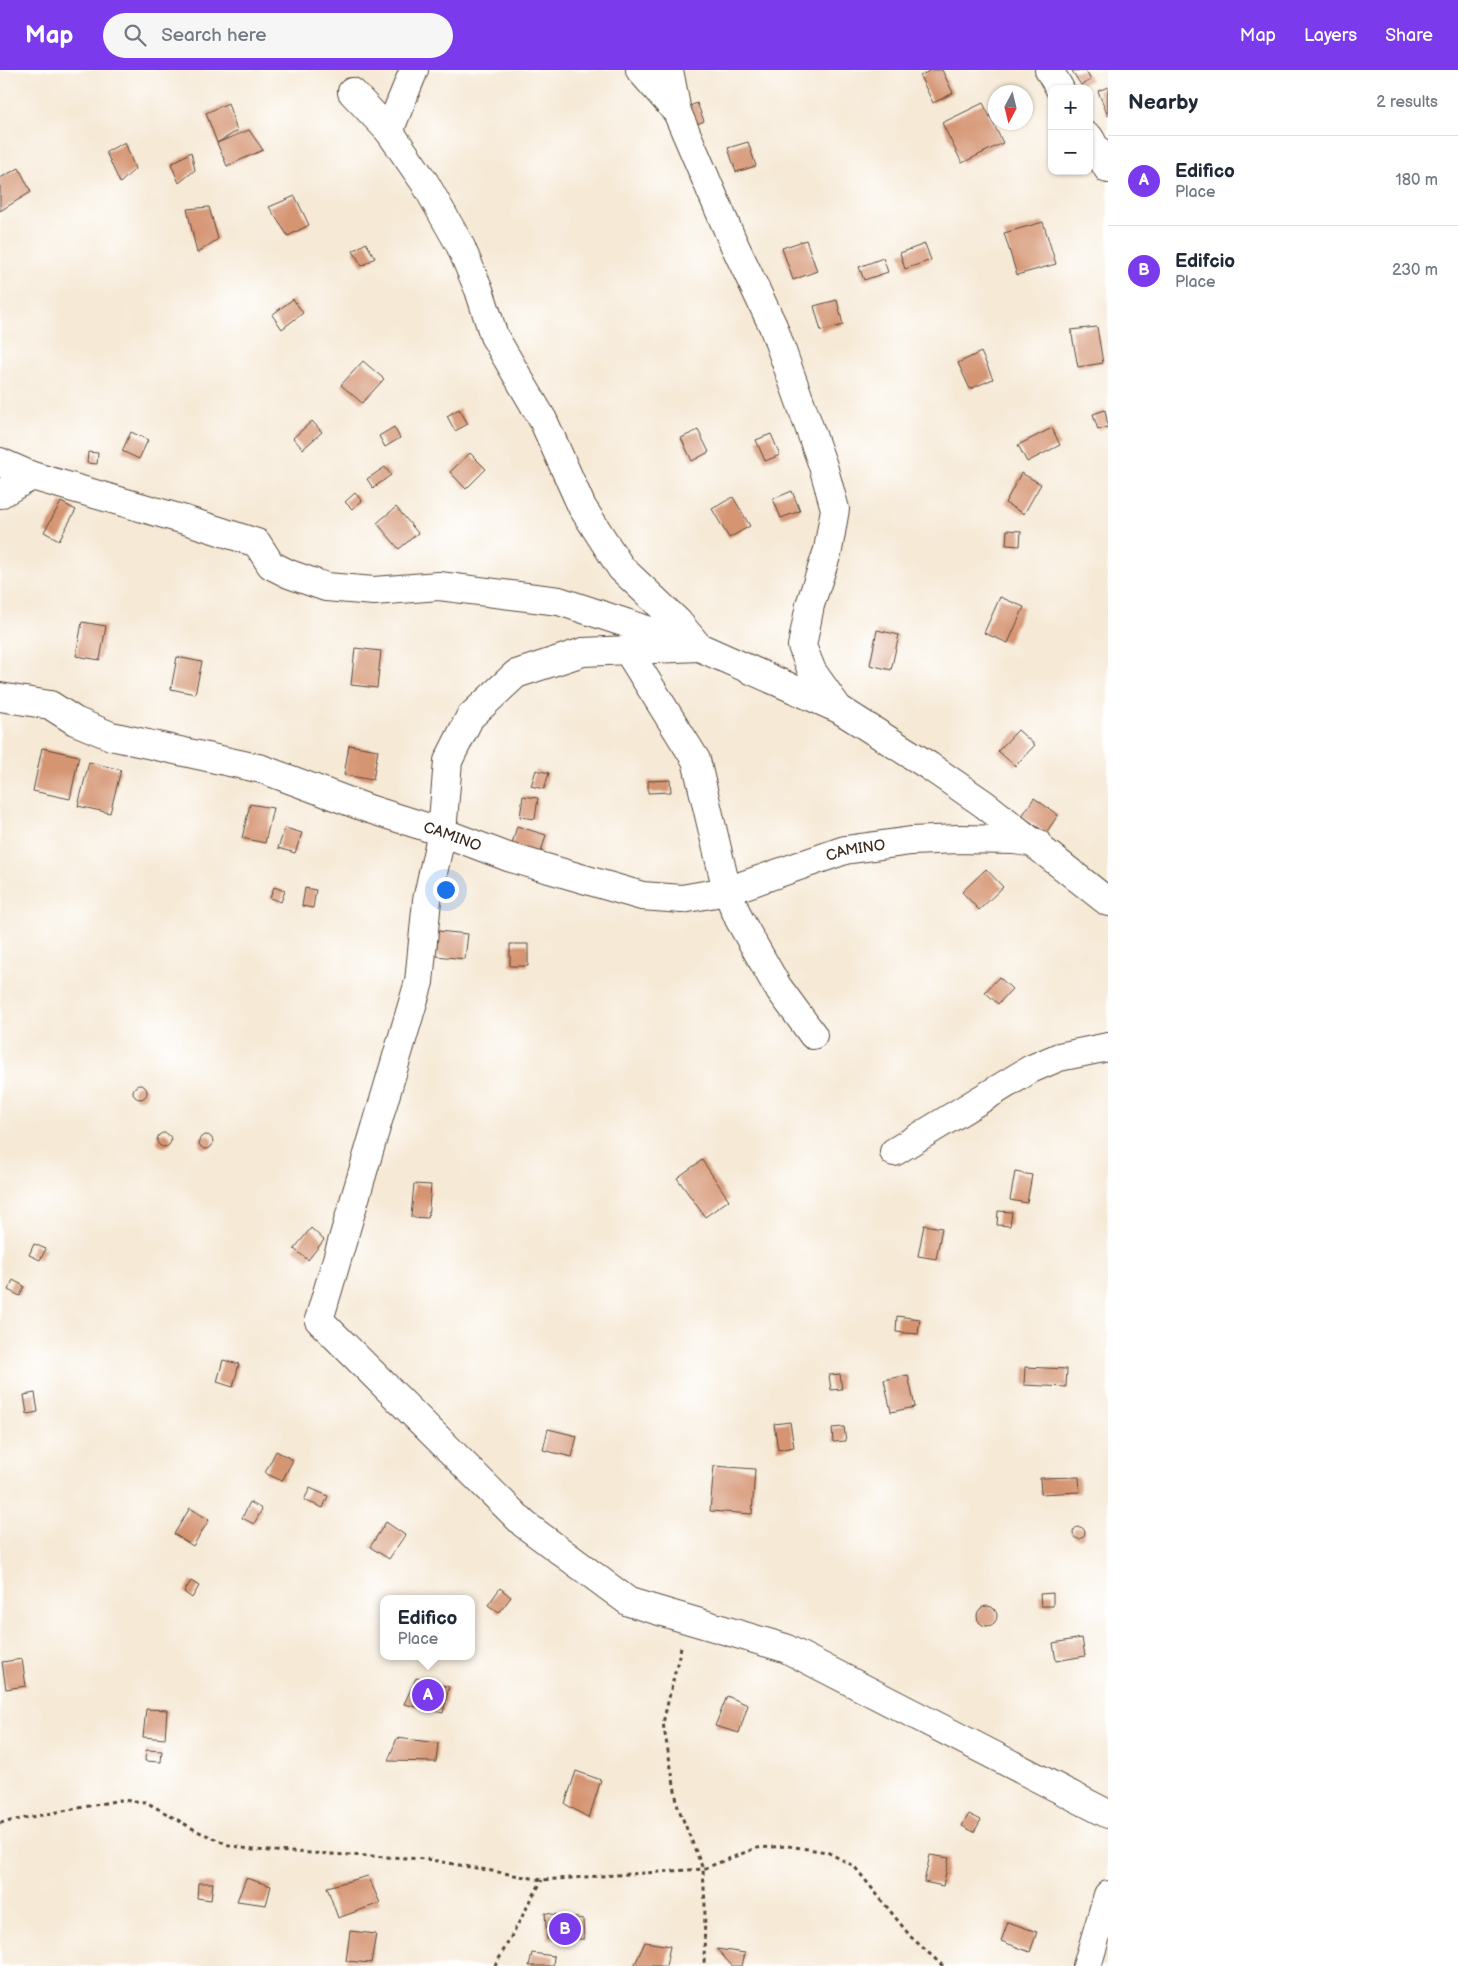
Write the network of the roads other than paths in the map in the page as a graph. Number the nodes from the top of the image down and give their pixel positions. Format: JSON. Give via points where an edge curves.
{"nodes":[{"id":1,"x":414,"y":70,"type":"edge"},
{"id":2,"x":640,"y":70,"type":"edge"},
{"id":3,"x":669,"y":70,"type":"edge"},
{"id":4,"x":1049,"y":70,"type":"edge"},
{"id":5,"x":1058,"y":85,"type":"edge"},
{"id":6,"x":352,"y":92,"type":"dead end"},
{"id":7,"x":678,"y":112,"type":"junction"},
{"id":8,"x":389,"y":131,"type":"junction"},
{"id":9,"x":1093,"y":144,"type":"edge"},
{"id":10,"x":1108,"y":169,"type":"edge"},
{"id":11,"x":0,"y":462,"type":"edge"},
{"id":12,"x":32,"y":476,"type":"junction"},
{"id":13,"x":0,"y":494,"type":"edge"},
{"id":14,"x":699,"y":647,"type":"junction"},
{"id":15,"x":628,"y":651,"type":"junction"},
{"id":16,"x":0,"y":697,"type":"edge"},
{"id":17,"x":839,"y":709,"type":"junction"},
{"id":18,"x":442,"y":832,"type":"junction"},
{"id":19,"x":1036,"y":843,"type":"junction"},
{"id":20,"x":727,"y":891,"type":"junction"},
{"id":21,"x":1108,"y":902,"type":"edge"},
{"id":22,"x":813,"y":1035,"type":"dead end"},
{"id":23,"x":1108,"y":1047,"type":"edge"},
{"id":24,"x":894,"y":1152,"type":"dead end"},
{"id":25,"x":1108,"y":1814,"type":"edge"},
{"id":26,"x":1108,"y":1895,"type":"edge"},
{"id":27,"x":1087,"y":1966,"type":"edge"}],
"edges":[{"from":1,"to":8,"type":"street"},
{"from":2,"to":7,"type":"street"},
{"from":3,"to":7,"type":"street"},
{"from":4,"to":5,"type":"street"},
{"from":6,"to":8,"type":"street"},
{"from":7,"to":17,"type":"street","via":[[772,326],[836,509],[802,646],[812,671]]},
{"from":8,"to":14,"type":"street","via":[[425,183],[460,245],[494,336],[543,420],[582,507],[622,568]]},
{"from":9,"to":10,"type":"street"},
{"from":11,"to":12,"type":"street"},
{"from":12,"to":13,"type":"street"},
{"from":12,"to":14,"type":"street","via":[[257,543],[272,564],[289,574],[326,587],[374,591],[439,586],[559,601]]},
{"from":14,"to":15,"type":"street"},
{"from":14,"to":17,"type":"street"},
{"from":15,"to":18,"type":"street","via":[[582,652],[516,674],[470,717],[448,761]]},
{"from":15,"to":20,"type":"street","via":[[696,760]]},
{"from":16,"to":18,"type":"street","name":"CAMINO","via":[[50,705],[75,721],[111,736],[262,769]]},
{"from":17,"to":19,"type":"street","via":[[929,766]]},
{"from":18,"to":20,"type":"street","name":"CAMINO","via":[[508,857],[642,896],[682,899]]},
{"from":18,"to":25,"type":"street","via":[[427,900],[419,982],[319,1320],[524,1524],[629,1602],[785,1648]]},
{"from":19,"to":20,"type":"street","name":"CAMINO","via":[[958,839],[911,841],[845,850]]},
{"from":19,"to":21,"type":"street"},
{"from":20,"to":22,"type":"street","via":[[777,986]]},
{"from":23,"to":24,"type":"street","via":[[1059,1058],[1031,1069]]},
{"from":26,"to":27,"type":"street"}]}
